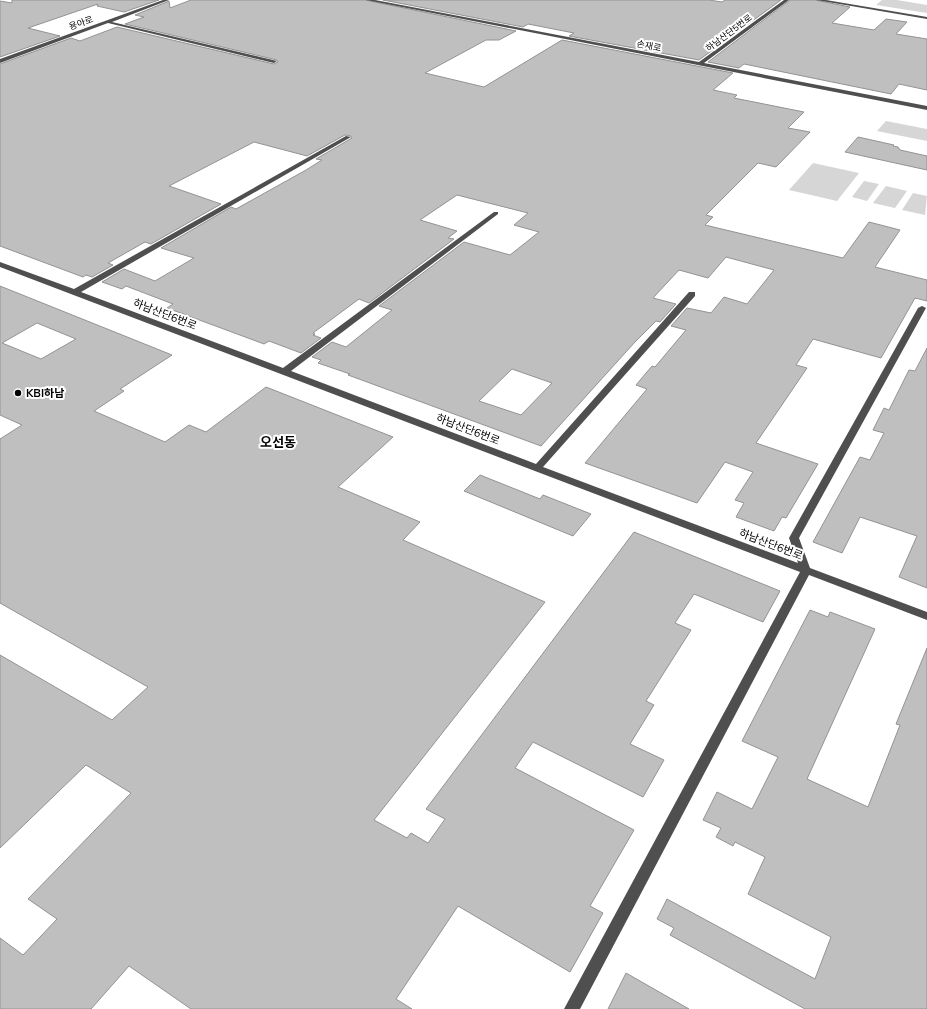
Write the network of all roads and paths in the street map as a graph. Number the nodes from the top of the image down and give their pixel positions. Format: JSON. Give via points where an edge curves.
{"nodes":[{"id":1,"x":167,"y":0,"type":"edge"},
{"id":2,"x":368,"y":0,"type":"edge"},
{"id":3,"x":787,"y":0,"type":"edge"},
{"id":4,"x":818,"y":0,"type":"edge"},
{"id":5,"x":927,"y":18,"type":"edge"},
{"id":6,"x":108,"y":22,"type":"junction"},
{"id":7,"x":274,"y":60,"type":"dead end"},
{"id":8,"x":0,"y":61,"type":"edge"},
{"id":9,"x":700,"y":64,"type":"junction"},
{"id":10,"x":927,"y":108,"type":"edge"},
{"id":11,"x":348,"y":137,"type":"dead end"},
{"id":12,"x":496,"y":213,"type":"dead end"},
{"id":13,"x":0,"y":264,"type":"edge"},
{"id":14,"x":75,"y":292,"type":"junction"},
{"id":15,"x":692,"y":294,"type":"dead end"},
{"id":16,"x":922,"y":308,"type":"dead end"},
{"id":17,"x":284,"y":372,"type":"junction"},
{"id":18,"x":537,"y":468,"type":"junction"},
{"id":19,"x":806,"y":570,"type":"junction"},
{"id":20,"x":927,"y":616,"type":"edge"},
{"id":21,"x":572,"y":1009,"type":"edge"}],
"edges":[{"from":1,"to":6,"type":"street","name":"용아로"},
{"from":2,"to":9,"type":"street","name":"손재로"},
{"from":3,"to":9,"type":"street","name":"하남산단5번로"},
{"from":4,"to":5,"type":"street"},
{"from":6,"to":7,"type":"street"},
{"from":6,"to":8,"type":"street","name":"용아로"},
{"from":9,"to":10,"type":"street","name":"손재로"},
{"from":11,"to":14,"type":"street"},
{"from":12,"to":17,"type":"street"},
{"from":13,"to":14,"type":"street","name":"하남산단6번로"},
{"from":14,"to":17,"type":"street","name":"하남산단6번로"},
{"from":15,"to":18,"type":"street"},
{"from":16,"to":19,"type":"street","via":[[794,538]]},
{"from":17,"to":18,"type":"street","name":"하남산단6번로"},
{"from":18,"to":19,"type":"street","name":"하남산단6번로"},
{"from":19,"to":20,"type":"street","name":"하남산단6번로"},
{"from":19,"to":21,"type":"street"}]}
